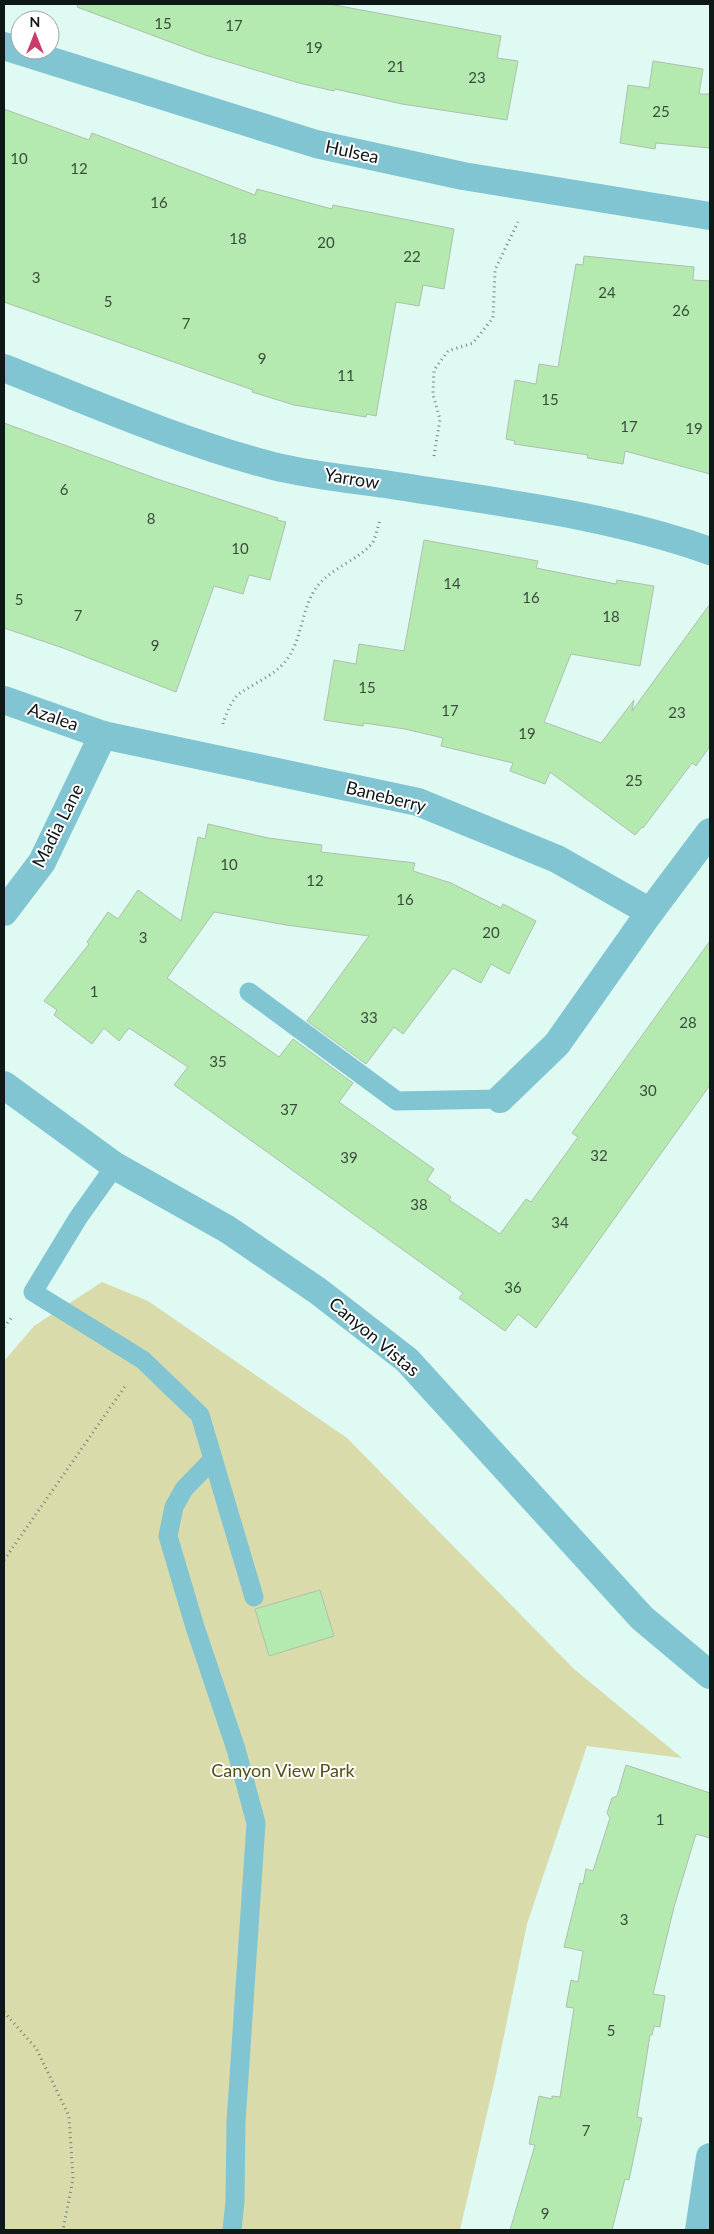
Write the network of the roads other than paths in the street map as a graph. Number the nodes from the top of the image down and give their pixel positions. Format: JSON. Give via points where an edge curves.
{"nodes":[{"id":1,"x":4,"y":46,"type":"edge"},
{"id":2,"x":710,"y":216,"type":"edge"},
{"id":3,"x":4,"y":368,"type":"edge"},
{"id":4,"x":710,"y":551,"type":"edge"},
{"id":5,"x":4,"y":700,"type":"edge"},
{"id":6,"x":103,"y":735,"type":"junction"},
{"id":7,"x":710,"y":832,"type":"edge"},
{"id":8,"x":4,"y":912,"type":"edge"},
{"id":9,"x":650,"y":912,"type":"junction"},
{"id":10,"x":249,"y":992,"type":"dead end"},
{"id":11,"x":4,"y":1085,"type":"edge"},
{"id":12,"x":500,"y":1099,"type":"joint"},
{"id":13,"x":115,"y":1166,"type":"junction"},
{"id":14,"x":213,"y":1458,"type":"junction"},
{"id":15,"x":254,"y":1597,"type":"dead end"},
{"id":16,"x":710,"y":1675,"type":"edge"},
{"id":17,"x":710,"y":2157,"type":"edge"},
{"id":18,"x":232,"y":2230,"type":"edge"},
{"id":19,"x":699,"y":2230,"type":"edge"}],
"edges":[{"from":1,"to":2,"type":"street","name":"Hulsea","via":[[316,144],[523,187]]},
{"from":3,"to":4,"type":"street","name":"Yarrow","via":[[114,412],[274,466],[606,521],[669,536]]},
{"from":5,"to":6,"type":"street","name":"Azalea"},
{"from":6,"to":8,"type":"street","name":"Madia Lane","via":[[42,862]]},
{"from":6,"to":9,"type":"street","name":"Baneberry","via":[[418,802],[557,860]]},
{"from":7,"to":9,"type":"street"},
{"from":9,"to":12,"type":"street","via":[[557,1044]]},
{"from":10,"to":12,"type":"lane","via":[[397,1102]]},
{"from":11,"to":13,"type":"street","name":"Canyon Vistas"},
{"from":13,"to":14,"type":"lane","via":[[78,1218],[33,1292],[143,1360],[200,1415]]},
{"from":13,"to":16,"type":"street","name":"Canyon Vistas","via":[[227,1229],[318,1291],[407,1360],[642,1618]]},
{"from":14,"to":15,"type":"lane"},
{"from":14,"to":18,"type":"lane","via":[[184,1489],[174,1508],[168,1536],[256,1822]]},
{"from":17,"to":19,"type":"street"}]}
